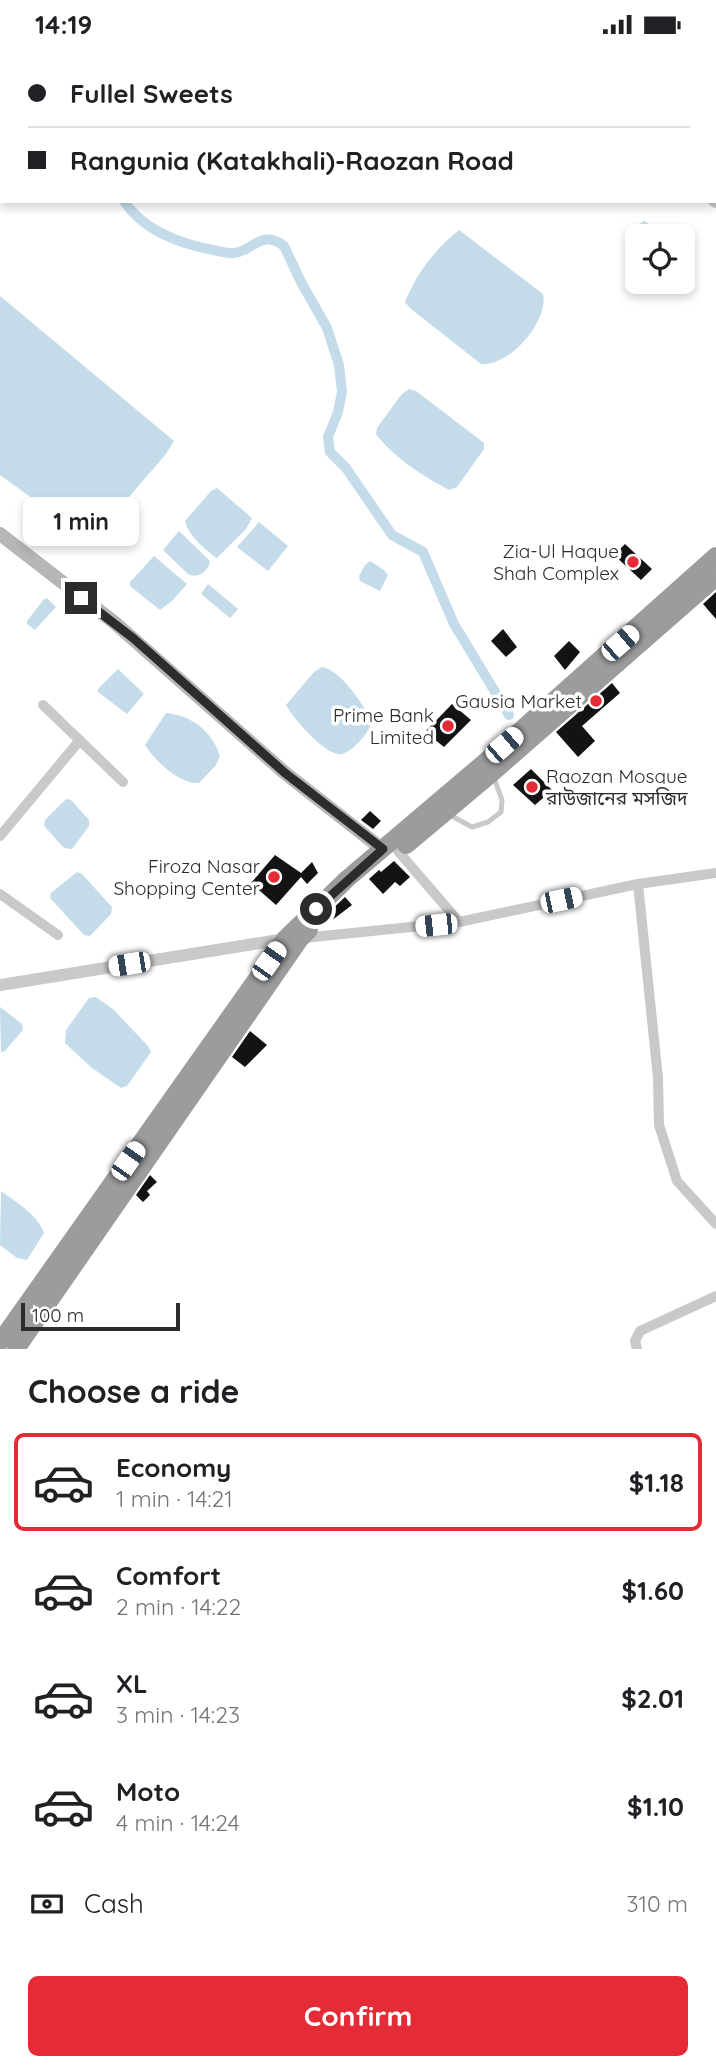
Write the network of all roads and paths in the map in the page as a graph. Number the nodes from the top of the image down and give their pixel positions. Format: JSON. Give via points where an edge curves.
{"nodes":[{"id":1,"x":0,"y":534,"type":"edge"},
{"id":2,"x":716,"y":556,"type":"edge"},
{"id":3,"x":716,"y":577,"type":"edge"},
{"id":4,"x":43,"y":705,"type":"dead end"},
{"id":5,"x":80,"y":740,"type":"junction"},
{"id":6,"x":492,"y":773,"type":"junction"},
{"id":7,"x":123,"y":782,"type":"dead end"},
{"id":8,"x":446,"y":812,"type":"junction"},
{"id":9,"x":0,"y":836,"type":"edge"},
{"id":10,"x":390,"y":850,"type":"junction"},
{"id":11,"x":716,"y":873,"type":"edge"},
{"id":12,"x":638,"y":884,"type":"junction"},
{"id":13,"x":0,"y":894,"type":"edge"},
{"id":14,"x":459,"y":922,"type":"junction"},
{"id":15,"x":58,"y":935,"type":"dead end"},
{"id":16,"x":292,"y":939,"type":"junction"},
{"id":17,"x":0,"y":985,"type":"edge"},
{"id":18,"x":119,"y":1187,"type":"junction"},
{"id":19,"x":716,"y":1224,"type":"edge"},
{"id":20,"x":716,"y":1296,"type":"edge"},
{"id":21,"x":0,"y":1342,"type":"edge"},
{"id":22,"x":16,"y":1349,"type":"edge"},
{"id":23,"x":637,"y":1349,"type":"edge"}],
"edges":[{"from":1,"to":10,"type":"main road","via":[[115,623],[285,773]]},
{"from":2,"to":10,"type":"highway"},
{"from":3,"to":6,"type":"highway"},
{"from":4,"to":5,"type":"street"},
{"from":5,"to":7,"type":"street"},
{"from":5,"to":9,"type":"street"},
{"from":6,"to":8,"type":"highway"},
{"from":6,"to":8,"type":"lane","via":[[502,800],[501,812],[472,827]]},
{"from":8,"to":10,"type":"highway"},
{"from":10,"to":14,"type":"street"},
{"from":10,"to":16,"type":"highway","via":[[356,886]]},
{"from":11,"to":12,"type":"street"},
{"from":12,"to":14,"type":"street"},
{"from":12,"to":19,"type":"street","via":[[659,1125],[677,1181]]},
{"from":13,"to":15,"type":"street"},
{"from":14,"to":16,"type":"street"},
{"from":16,"to":17,"type":"street"},
{"from":16,"to":18,"type":"highway"},
{"from":18,"to":21,"type":"highway"},
{"from":18,"to":22,"type":"highway"},
{"from":20,"to":23,"type":"street","via":[[640,1331]]}]}
